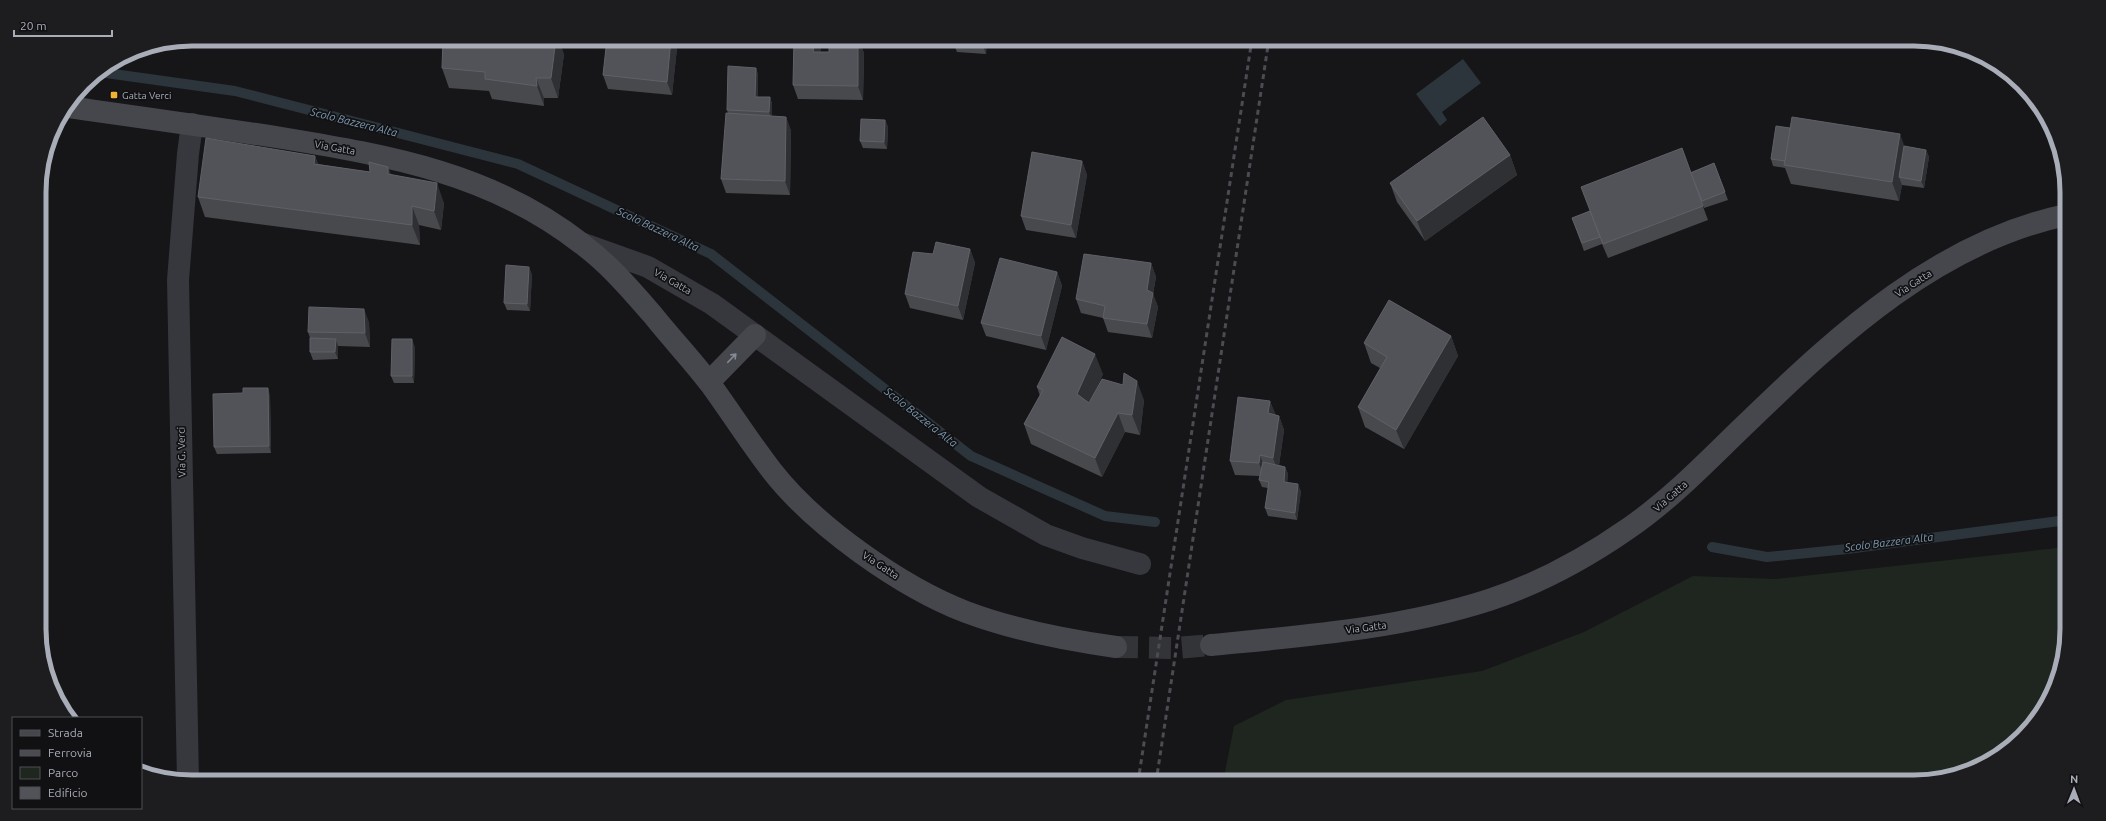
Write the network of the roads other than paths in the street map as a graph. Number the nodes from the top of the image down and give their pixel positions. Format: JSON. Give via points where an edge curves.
{"nodes":[{"id":1,"x":73,"y":108,"type":"edge"},
{"id":2,"x":192,"y":124,"type":"junction"},
{"id":3,"x":2060,"y":217,"type":"edge"},
{"id":4,"x":583,"y":244,"type":"junction"},
{"id":5,"x":755,"y":334,"type":"junction"},
{"id":6,"x":709,"y":382,"type":"junction"},
{"id":7,"x":1140,"y":564,"type":"dead end"},
{"id":8,"x":1211,"y":645,"type":"tunnel mouth"},
{"id":9,"x":1116,"y":647,"type":"tunnel mouth"},
{"id":10,"x":188,"y":775,"type":"edge"}],
"edges":[{"from":1,"to":2,"type":"street","name":"Via Gatta"},
{"from":2,"to":4,"type":"street","name":"Via Gatta","via":[[348,149],[415,164],[476,183],[515,201]]},
{"from":2,"to":10,"type":"street","name":"Via G. Verci","via":[[178,280]]},
{"from":3,"to":8,"type":"street","name":"Via Gatta","via":[[2007,233],[1916,279],[1840,336],[1659,507],[1589,555],[1490,600],[1398,623]]},
{"from":4,"to":5,"type":"street","name":"Via Gatta","via":[[648,267],[712,304]]},
{"from":4,"to":6,"type":"street","name":"Via Gatta","via":[[624,282]]},
{"from":6,"to":5,"type":"street","one_way":true},
{"from":5,"to":7,"type":"street","name":"Via Gatta","via":[[980,498],[1046,535],[1090,551]]},
{"from":6,"to":9,"type":"street","name":"Via Gatta","via":[[773,472],[813,515],[867,557],[925,592],[965,611],[1064,639]]}]}
